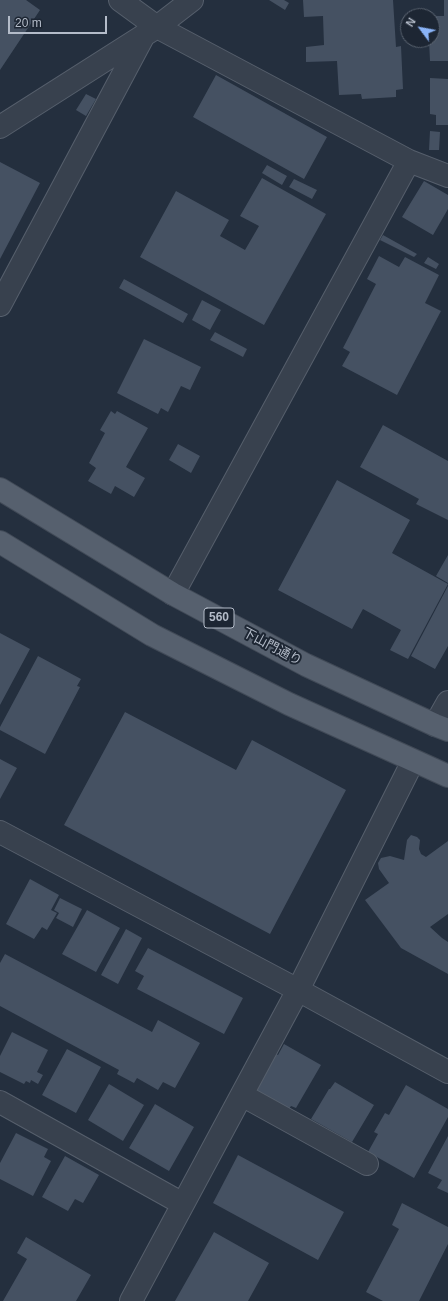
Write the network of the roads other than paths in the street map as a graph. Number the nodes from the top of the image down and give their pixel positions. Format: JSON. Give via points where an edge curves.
{"nodes":[{"id":1,"x":120,"y":0,"type":"edge"},
{"id":2,"x":192,"y":0,"type":"edge"},
{"id":3,"x":151,"y":31,"type":"junction"},
{"id":4,"x":0,"y":127,"type":"edge"},
{"id":5,"x":409,"y":161,"type":"junction"},
{"id":6,"x":448,"y":176,"type":"edge"},
{"id":7,"x":0,"y":305,"type":"edge"},
{"id":8,"x":0,"y":489,"type":"edge"},
{"id":9,"x":0,"y":542,"type":"edge"},
{"id":10,"x":173,"y":594,"type":"junction"},
{"id":11,"x":448,"y":702,"type":"edge"},
{"id":12,"x":442,"y":727,"type":"edge"},
{"id":13,"x":413,"y":761,"type":"junction"},
{"id":14,"x":448,"y":776,"type":"edge"},
{"id":15,"x":0,"y":832,"type":"edge"},
{"id":16,"x":298,"y":990,"type":"junction"},
{"id":17,"x":448,"y":1072,"type":"edge"},
{"id":18,"x":242,"y":1095,"type":"junction"},
{"id":19,"x":0,"y":1102,"type":"edge"},
{"id":20,"x":367,"y":1164,"type":"dead end"},
{"id":21,"x":183,"y":1204,"type":"junction"},
{"id":22,"x":131,"y":1301,"type":"edge"}],
"edges":[{"from":1,"to":3,"type":"street"},
{"from":2,"to":3,"type":"street"},
{"from":3,"to":4,"type":"street"},
{"from":3,"to":5,"type":"street"},
{"from":3,"to":7,"type":"street"},
{"from":5,"to":6,"type":"street"},
{"from":5,"to":10,"type":"street"},
{"from":8,"to":10,"type":"main road","name":"下山門通り","number":"560"},
{"from":9,"to":13,"type":"main road","via":[[152,634],[289,704]]},
{"from":10,"to":12,"type":"main road","name":"下山門通り","number":"560","via":[[306,665]]},
{"from":11,"to":12,"type":"street"},
{"from":13,"to":14,"type":"main road"},
{"from":13,"to":16,"type":"street"},
{"from":15,"to":16,"type":"street"},
{"from":16,"to":17,"type":"street"},
{"from":16,"to":18,"type":"street"},
{"from":18,"to":20,"type":"street"},
{"from":18,"to":21,"type":"street"},
{"from":19,"to":21,"type":"street"},
{"from":21,"to":22,"type":"street"}]}
